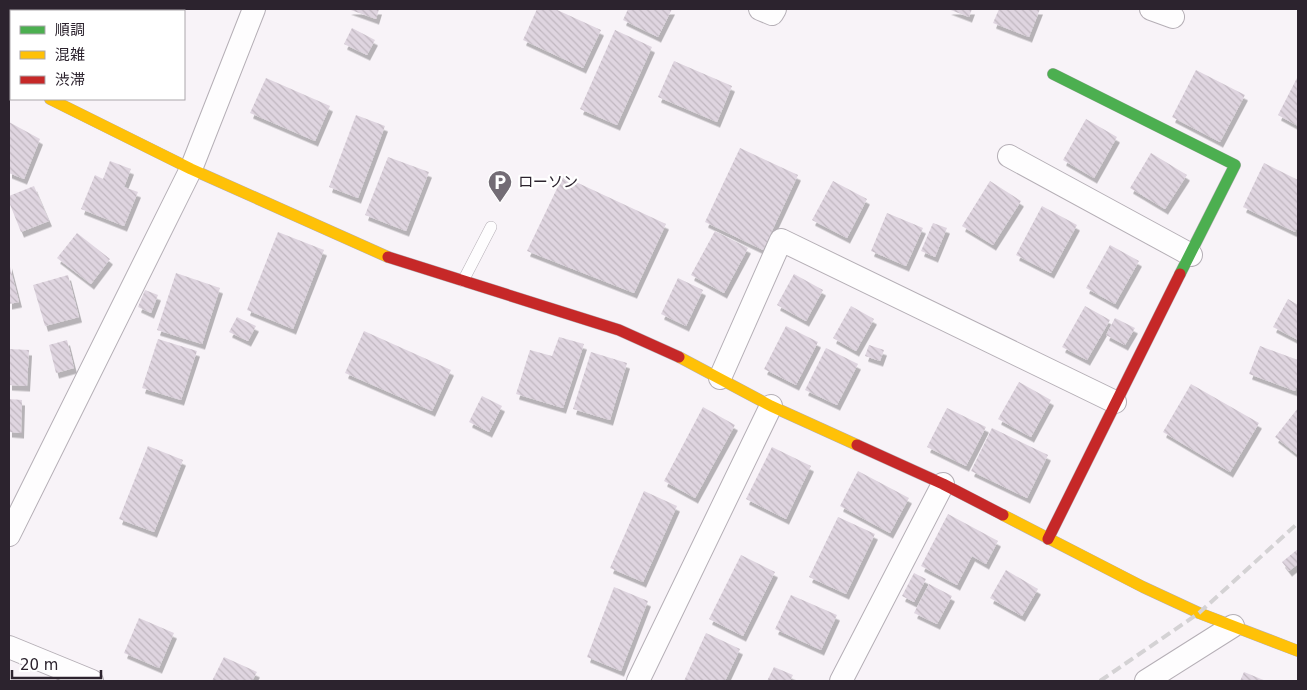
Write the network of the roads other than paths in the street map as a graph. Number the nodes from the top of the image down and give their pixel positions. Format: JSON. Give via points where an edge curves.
{"nodes":[{"id":1,"x":254,"y":9,"type":"edge"},
{"id":2,"x":760,"y":9,"type":"edge"},
{"id":3,"x":775,"y":9,"type":"edge"},
{"id":4,"x":1151,"y":9,"type":"edge"},
{"id":5,"x":1173,"y":17,"type":"dead end"},
{"id":6,"x":1053,"y":74,"type":"dead end"},
{"id":7,"x":52,"y":100,"type":"edge"},
{"id":8,"x":1009,"y":156,"type":"dead end"},
{"id":9,"x":191,"y":169,"type":"junction"},
{"id":10,"x":490,"y":227,"type":"dead end"},
{"id":11,"x":1191,"y":255,"type":"junction"},
{"id":12,"x":462,"y":281,"type":"junction"},
{"id":13,"x":720,"y":378,"type":"junction"},
{"id":14,"x":1115,"y":402,"type":"junction"},
{"id":15,"x":771,"y":406,"type":"junction"},
{"id":16,"x":943,"y":484,"type":"junction"},
{"id":17,"x":9,"y":535,"type":"edge"},
{"id":18,"x":1048,"y":538,"type":"junction"},
{"id":19,"x":1233,"y":626,"type":"junction"},
{"id":20,"x":9,"y":647,"type":"edge"},
{"id":21,"x":1298,"y":651,"type":"edge"},
{"id":22,"x":92,"y":681,"type":"edge"},
{"id":23,"x":638,"y":681,"type":"edge"},
{"id":24,"x":841,"y":681,"type":"edge"},
{"id":25,"x":1146,"y":681,"type":"edge"}],
"edges":[{"from":1,"to":9,"type":"street"},
{"from":2,"to":3,"type":"street","via":[[772,14]]},
{"from":4,"to":5,"type":"street"},
{"from":6,"to":11,"type":"street","via":[[1235,165]]},
{"from":7,"to":9,"type":"street"},
{"from":8,"to":11,"type":"street"},
{"from":9,"to":12,"type":"street","via":[[373,252]]},
{"from":9,"to":17,"type":"street"},
{"from":10,"to":12,"type":"lane"},
{"from":11,"to":14,"type":"street"},
{"from":12,"to":13,"type":"street","via":[[619,330]]},
{"from":13,"to":14,"type":"street","via":[[781,240]]},
{"from":13,"to":15,"type":"street"},
{"from":14,"to":18,"type":"street"},
{"from":15,"to":16,"type":"street"},
{"from":15,"to":23,"type":"street"},
{"from":16,"to":18,"type":"street"},
{"from":16,"to":24,"type":"street"},
{"from":18,"to":19,"type":"street","via":[[1151,591]]},
{"from":19,"to":21,"type":"street"},
{"from":19,"to":25,"type":"street"},
{"from":20,"to":22,"type":"street"}]}
